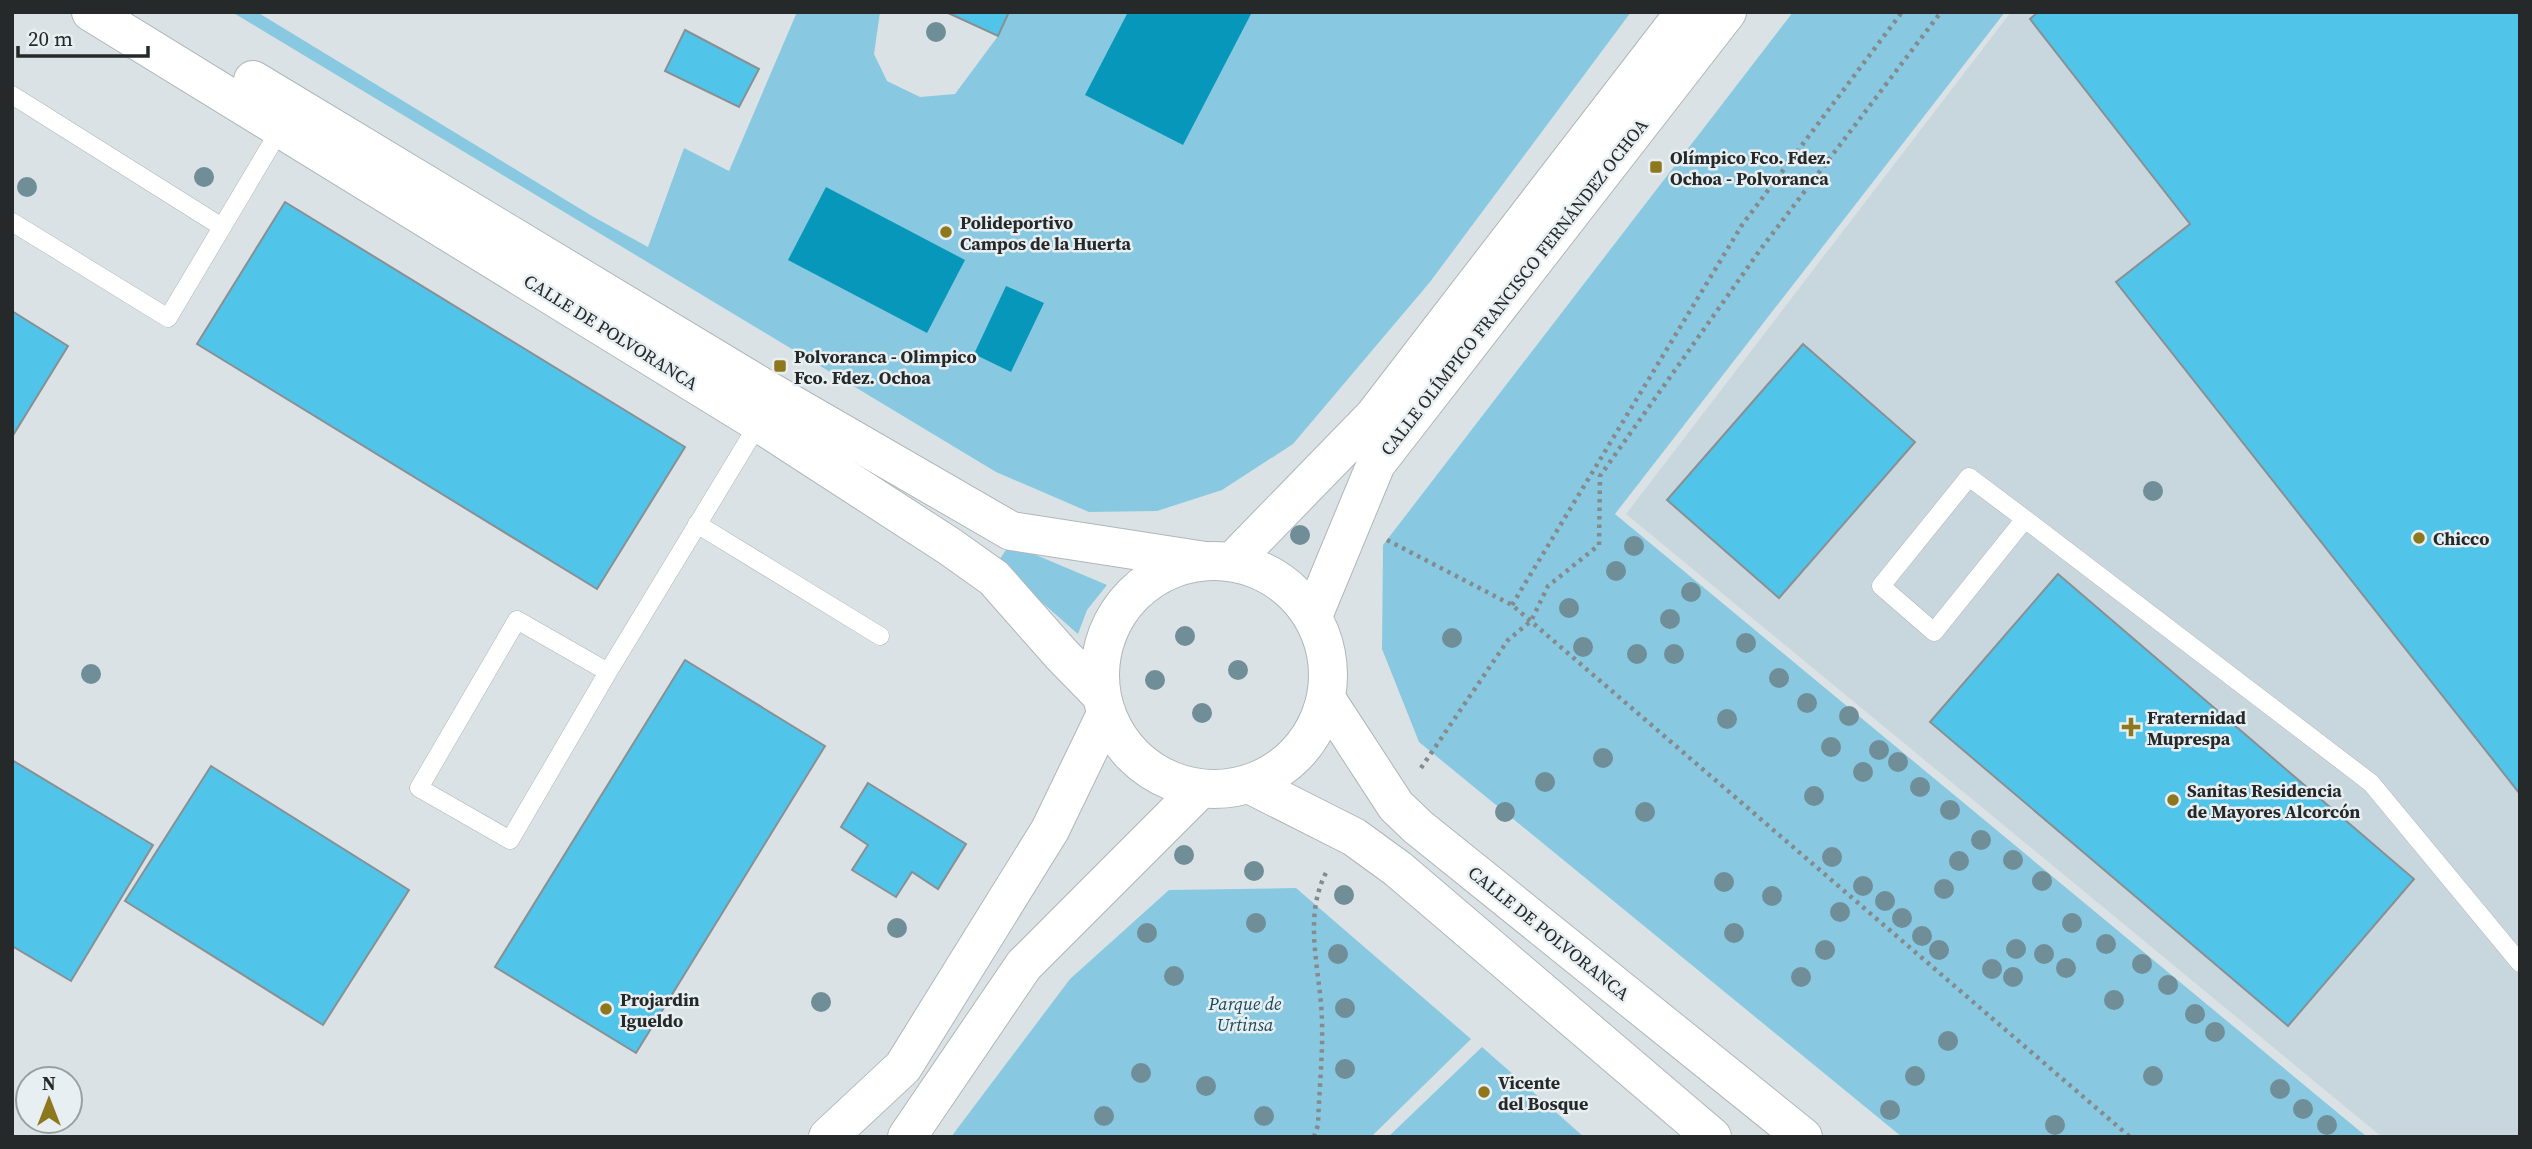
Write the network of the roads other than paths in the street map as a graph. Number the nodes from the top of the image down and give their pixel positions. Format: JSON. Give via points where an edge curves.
{"nodes":[{"id":1,"x":91,"y":12,"type":"edge"},
{"id":2,"x":141,"y":12,"type":"edge"},
{"id":3,"x":1685,"y":12,"type":"edge"},
{"id":4,"x":1727,"y":12,"type":"edge"},
{"id":5,"x":12,"y":95,"type":"edge"},
{"id":6,"x":281,"y":128,"type":"junction"},
{"id":7,"x":12,"y":222,"type":"edge"},
{"id":8,"x":222,"y":227,"type":"junction"},
{"id":9,"x":759,"y":424,"type":"junction"},
{"id":10,"x":2025,"y":519,"type":"junction"},
{"id":11,"x":697,"y":524,"type":"junction"},
{"id":12,"x":1218,"y":561,"type":"junction"},
{"id":13,"x":1313,"y":616,"type":"junction"},
{"id":14,"x":880,"y":636,"type":"dead end"},
{"id":15,"x":608,"y":672,"type":"junction"},
{"id":16,"x":1327,"y":701,"type":"junction"},
{"id":17,"x":1102,"y":704,"type":"junction"},
{"id":18,"x":1253,"y":786,"type":"junction"},
{"id":19,"x":1198,"y":791,"type":"junction"},
{"id":20,"x":2520,"y":963,"type":"edge"},
{"id":21,"x":828,"y":1137,"type":"edge"},
{"id":22,"x":907,"y":1137,"type":"edge"},
{"id":23,"x":1712,"y":1137,"type":"edge"},
{"id":24,"x":1803,"y":1137,"type":"edge"}],
"edges":[{"from":1,"to":6,"type":"street","name":"CALLE DE POLVORANCA"},
{"from":2,"to":12,"type":"street","name":"CALLE DE POLVORANCA","via":[[767,390],[1011,531]]},
{"from":3,"to":12,"type":"street","name":"CALLE OLÍMPICO FRANCISCO FERNÁNDEZ OCHOA","via":[[1374,415]]},
{"from":4,"to":13,"type":"street","name":"CALLE OLÍMPICO FRANCISCO FERNÁNDEZ OCHOA","via":[[1376,464]]},
{"from":5,"to":8,"type":"lane"},
{"from":6,"to":8,"type":"lane"},
{"from":6,"to":9,"type":"street","name":"CALLE DE POLVORANCA"},
{"from":7,"to":8,"type":"lane","via":[[167,318]]},
{"from":9,"to":11,"type":"lane"},
{"from":9,"to":17,"type":"street","name":"CALLE DE POLVORANCA","via":[[994,578]]},
{"from":10,"to":10,"type":"lane","via":[[1934,632],[1881,586],[1969,477]]},
{"from":10,"to":20,"type":"lane","via":[[2371,783]]},
{"from":11,"to":14,"type":"lane"},
{"from":11,"to":15,"type":"lane"},
{"from":12,"to":13,"type":"street","via":[[1269,574],[1287,586]]},
{"from":12,"to":17,"type":"street","via":[[1167,571],[1135,591],[1110,623],[1099,657]]},
{"from":13,"to":16,"type":"street","via":[[1329,661]]},
{"from":15,"to":15,"type":"lane","via":[[517,620],[419,788],[510,840]]},
{"from":16,"to":18,"type":"street","via":[[1303,750]]},
{"from":16,"to":24,"type":"street","name":"CALLE DE POLVORANCA","via":[[1396,806],[1418,827]]},
{"from":17,"to":19,"type":"street","via":[[1136,762]]},
{"from":17,"to":21,"type":"street","via":[[1049,830],[903,1067]]},
{"from":18,"to":19,"type":"street"},
{"from":18,"to":23,"type":"street","via":[[1354,838],[1398,869]]},
{"from":19,"to":22,"type":"street","via":[[1024,965]]}]}
